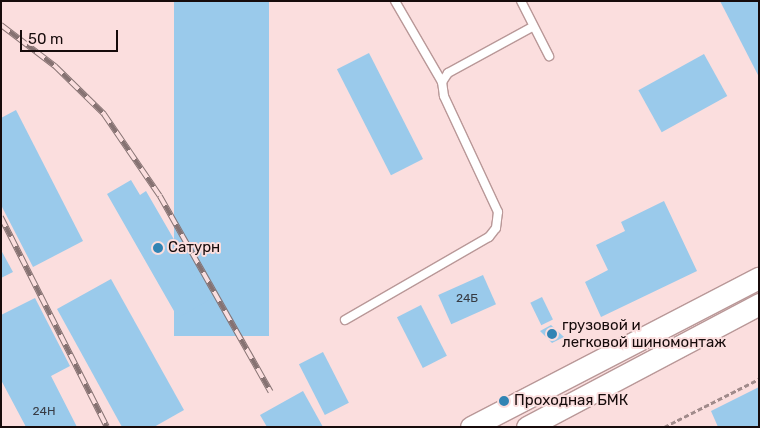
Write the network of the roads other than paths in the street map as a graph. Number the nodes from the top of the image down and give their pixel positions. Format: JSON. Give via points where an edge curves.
{"nodes":[{"id":1,"x":395,"y":1,"type":"edge"},
{"id":2,"x":521,"y":1,"type":"edge"},
{"id":3,"x":532,"y":27,"type":"junction"},
{"id":4,"x":549,"y":56,"type":"dead end"},
{"id":5,"x":442,"y":82,"type":"junction"},
{"id":6,"x":759,"y":278,"type":"edge"},
{"id":7,"x":759,"y":304,"type":"edge"},
{"id":8,"x":345,"y":320,"type":"dead end"},
{"id":9,"x":471,"y":427,"type":"edge"},
{"id":10,"x":527,"y":427,"type":"edge"}],
"edges":[{"from":1,"to":5,"type":"lane"},
{"from":2,"to":3,"type":"lane"},
{"from":3,"to":4,"type":"lane"},
{"from":3,"to":5,"type":"lane","via":[[448,74]]},
{"from":5,"to":8,"type":"lane","via":[[444,96],[498,212],[496,228],[489,237]]},
{"from":6,"to":9,"type":"main road"},
{"from":7,"to":10,"type":"main road"}]}
